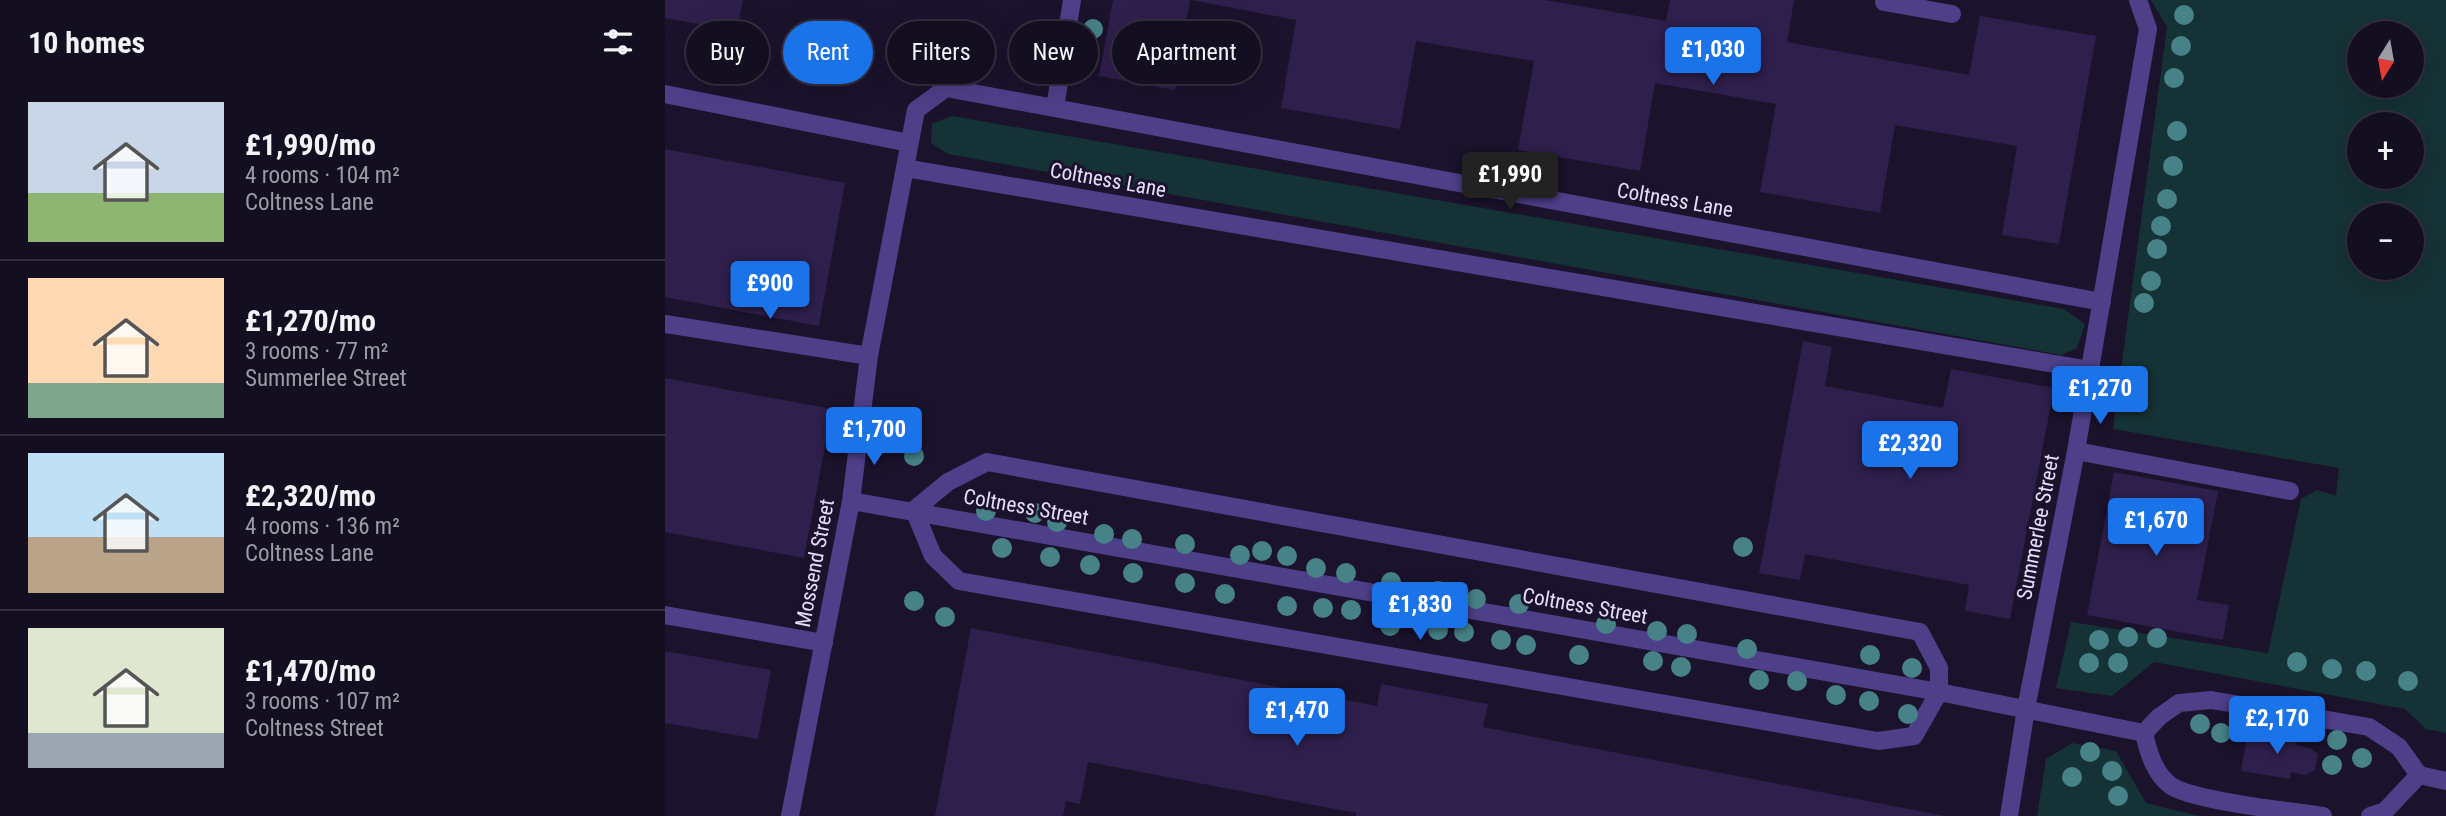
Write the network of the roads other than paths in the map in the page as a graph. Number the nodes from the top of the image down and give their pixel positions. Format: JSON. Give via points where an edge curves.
{"nodes":[{"id":1,"x":1072,"y":0,"type":"edge"},
{"id":2,"x":2138,"y":0,"type":"edge"},
{"id":3,"x":1881,"y":1,"type":"edge"},
{"id":4,"x":1952,"y":14,"type":"dead end"},
{"id":5,"x":665,"y":94,"type":"edge"},
{"id":6,"x":1055,"y":108,"type":"junction"},
{"id":7,"x":916,"y":110,"type":"joint"},
{"id":8,"x":909,"y":143,"type":"junction"},
{"id":9,"x":905,"y":168,"type":"junction"},
{"id":10,"x":2102,"y":302,"type":"junction"},
{"id":11,"x":665,"y":324,"type":"edge"},
{"id":12,"x":869,"y":356,"type":"junction"},
{"id":13,"x":2090,"y":370,"type":"junction"},
{"id":14,"x":2076,"y":451,"type":"junction"},
{"id":15,"x":2290,"y":491,"type":"dead end"},
{"id":16,"x":851,"y":501,"type":"junction"},
{"id":17,"x":914,"y":510,"type":"junction"},
{"id":18,"x":665,"y":615,"type":"edge"},
{"id":19,"x":824,"y":643,"type":"junction"},
{"id":20,"x":1939,"y":692,"type":"junction"},
{"id":21,"x":2026,"y":709,"type":"junction"},
{"id":22,"x":2144,"y":733,"type":"junction"},
{"id":23,"x":2419,"y":775,"type":"junction"},
{"id":24,"x":2446,"y":780,"type":"edge"},
{"id":25,"x":790,"y":816,"type":"edge"},
{"id":26,"x":2009,"y":816,"type":"edge"},
{"id":27,"x":2323,"y":816,"type":"edge"},
{"id":28,"x":2369,"y":816,"type":"edge"}],
"edges":[{"from":1,"to":6,"type":"street"},
{"from":2,"to":10,"type":"street","name":"Summerlee Street","via":[[2148,29]]},
{"from":3,"to":4,"type":"street"},
{"from":5,"to":8,"type":"street"},
{"from":6,"to":7,"type":"street","name":"Coltness Lane","via":[[946,88]]},
{"from":6,"to":10,"type":"street","name":"Coltness Lane"},
{"from":7,"to":8,"type":"street","name":"Mossend Street"},
{"from":8,"to":9,"type":"street","name":"Mossend Street"},
{"from":9,"to":12,"type":"street","name":"Mossend Street"},
{"from":9,"to":13,"type":"street","name":"Coltness Lane"},
{"from":10,"to":13,"type":"street","name":"Summerlee Street"},
{"from":11,"to":12,"type":"street"},
{"from":12,"to":16,"type":"street","name":"Mossend Street"},
{"from":13,"to":14,"type":"street","name":"Summerlee Street"},
{"from":14,"to":15,"type":"street"},
{"from":14,"to":21,"type":"street","name":"Summerlee Street"},
{"from":16,"to":17,"type":"street","name":"Coltness Street"},
{"from":16,"to":19,"type":"street","name":"Mossend Street"},
{"from":17,"to":20,"type":"street","name":"Coltness Street"},
{"from":17,"to":20,"type":"street","via":[[948,482],[987,462],[1920,632],[1939,668]]},
{"from":17,"to":20,"type":"street","via":[[933,556],[959,581],[1878,741],[1914,736]]},
{"from":18,"to":19,"type":"street"},
{"from":19,"to":25,"type":"street","name":"Mossend Street"},
{"from":20,"to":21,"type":"street","name":"Coltness Street"},
{"from":21,"to":22,"type":"street","name":"Coltness Street"},
{"from":21,"to":26,"type":"street","name":"Summerlee Street"},
{"from":22,"to":23,"type":"street","via":[[2179,703],[2211,701],[2369,727],[2399,747]]},
{"from":22,"to":27,"type":"street","via":[[2150,758],[2169,785],[2196,796]]},
{"from":23,"to":24,"type":"street"},
{"from":23,"to":28,"type":"street","via":[[2385,811]]}]}
